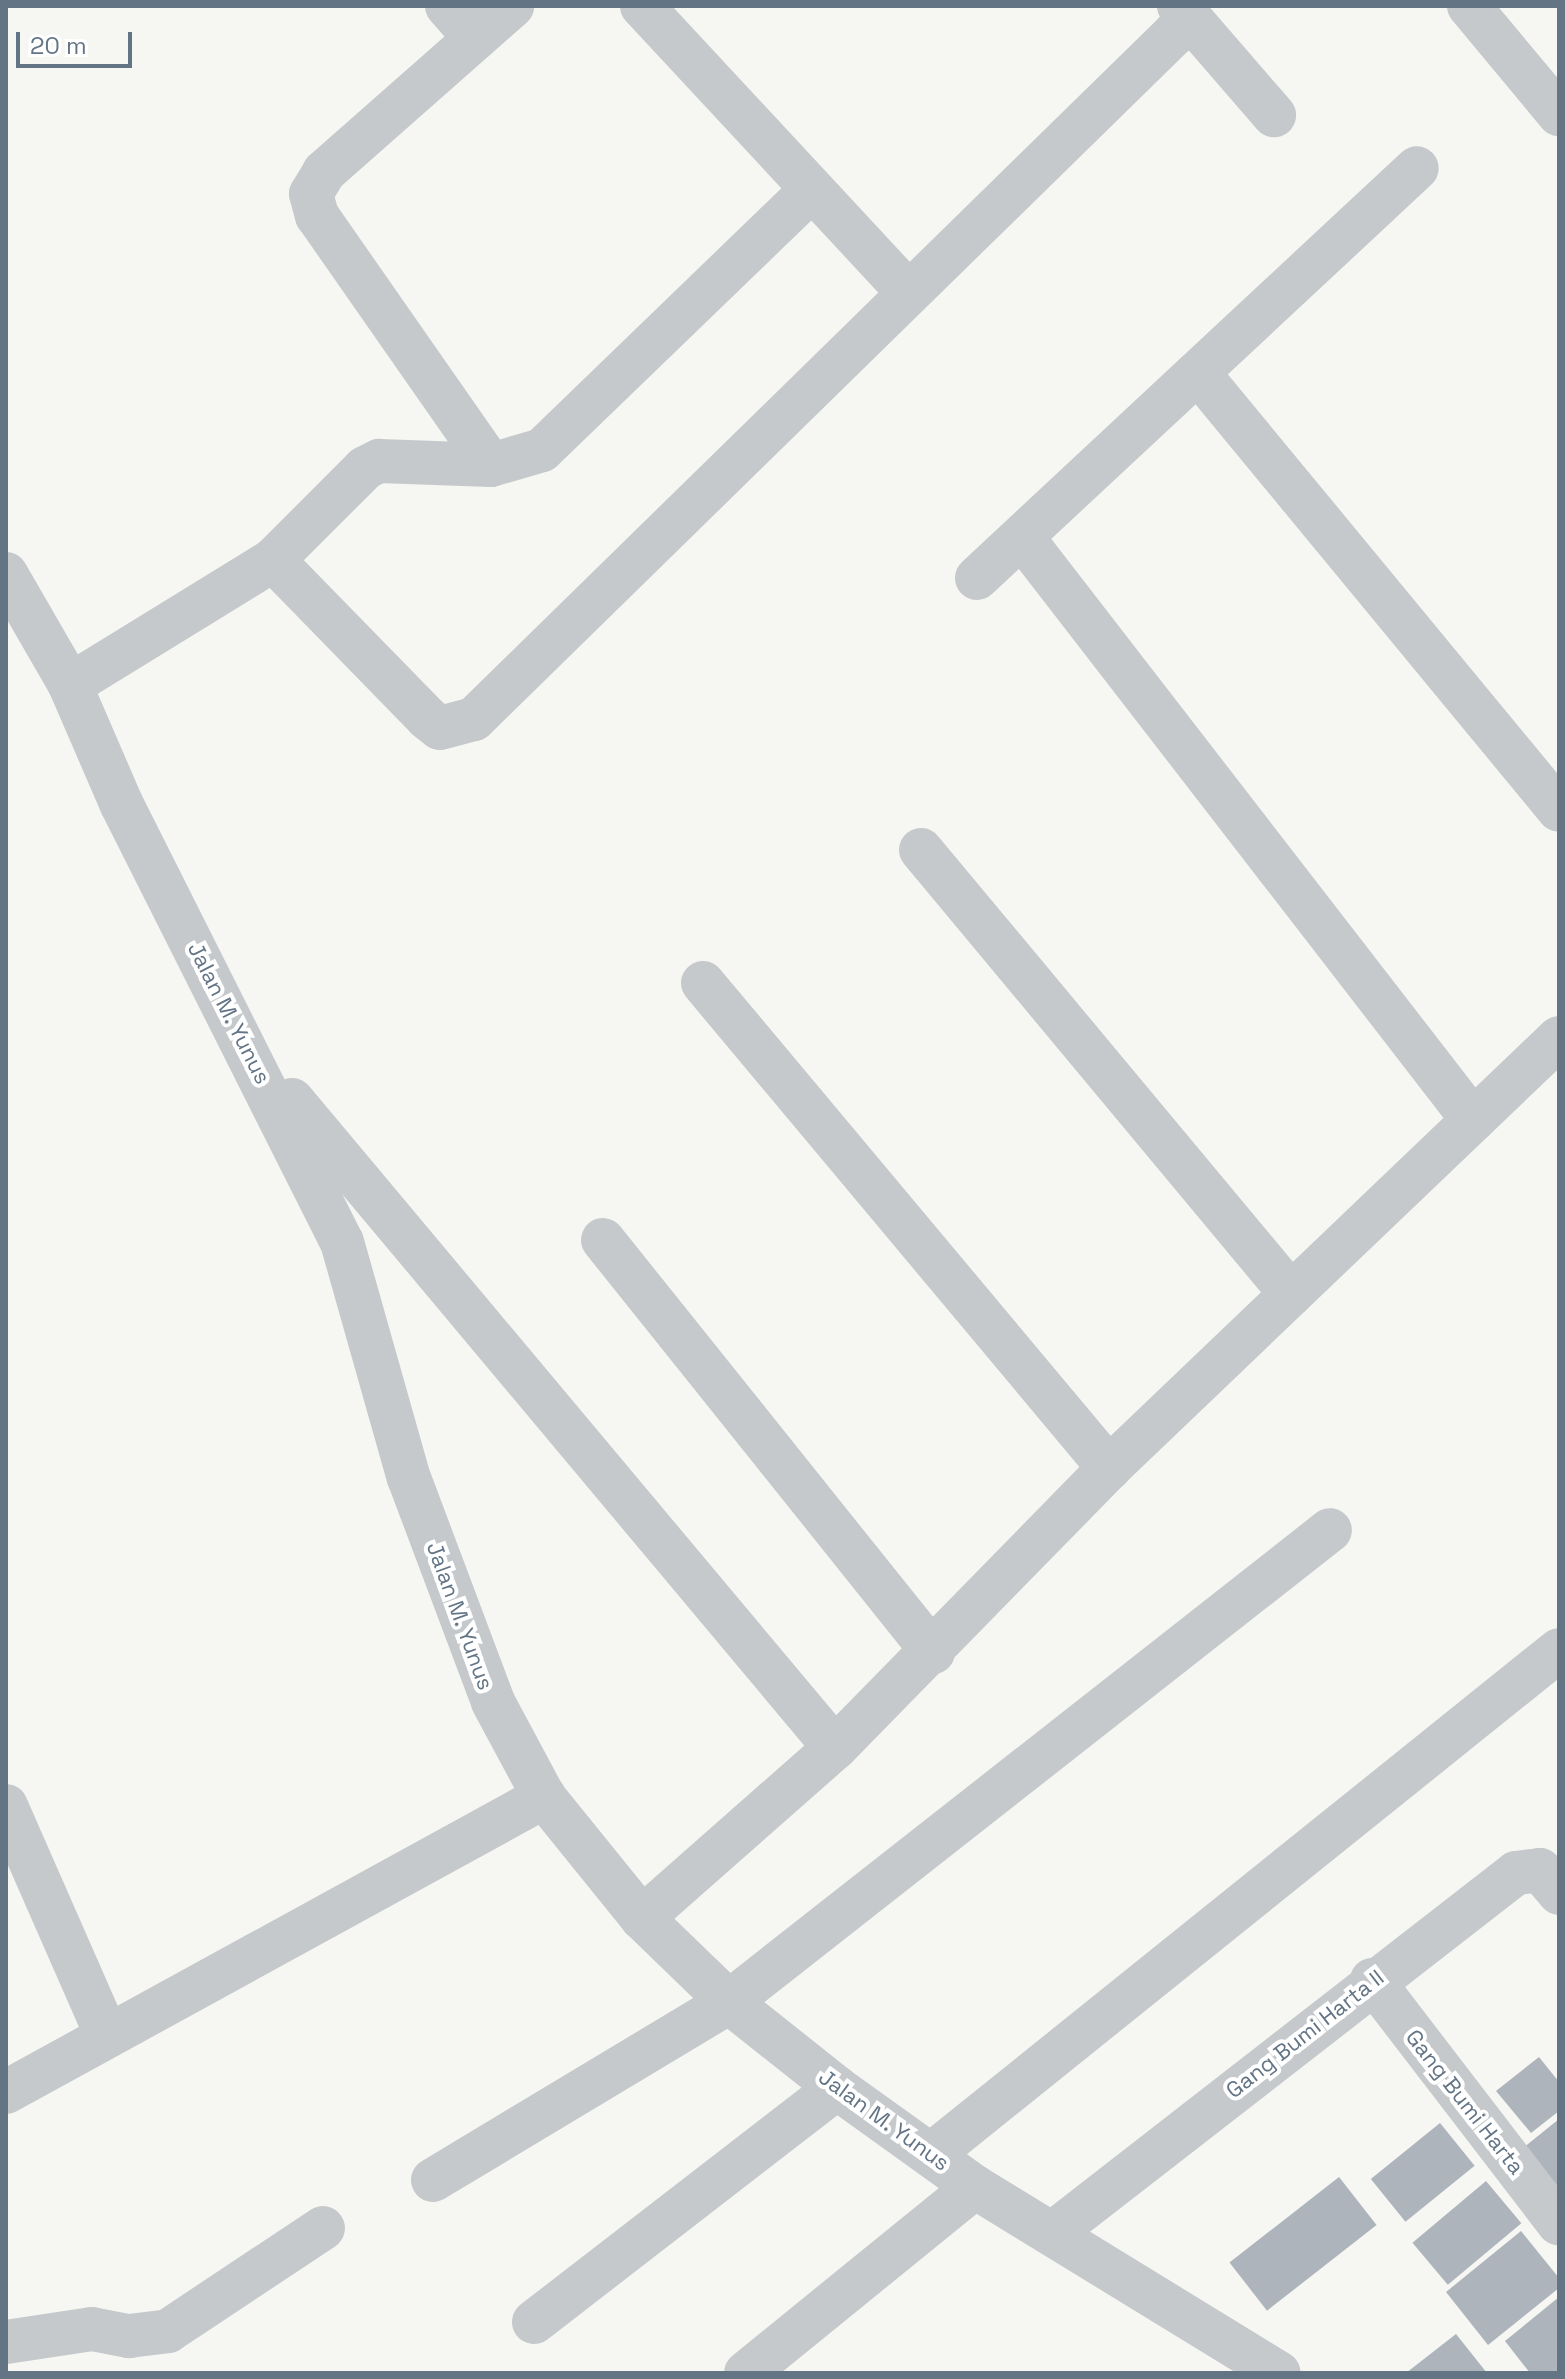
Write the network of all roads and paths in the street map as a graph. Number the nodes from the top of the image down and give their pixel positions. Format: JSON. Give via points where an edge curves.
{"nodes":[{"id":1,"x":447,"y":6,"type":"edge"},
{"id":2,"x":512,"y":6,"type":"edge"},
{"id":3,"x":642,"y":6,"type":"edge"},
{"id":4,"x":1469,"y":6,"type":"edge"},
{"id":5,"x":1184,"y":12,"type":"edge"},
{"id":6,"x":475,"y":38,"type":"junction"},
{"id":7,"x":1559,"y":114,"type":"edge"},
{"id":8,"x":1274,"y":115,"type":"dead end"},
{"id":9,"x":1417,"y":168,"type":"dead end"},
{"id":10,"x":810,"y":191,"type":"junction"},
{"id":11,"x":907,"y":291,"type":"junction"},
{"id":12,"x":1199,"y":374,"type":"junction"},
{"id":13,"x":491,"y":465,"type":"junction"},
{"id":14,"x":1022,"y":537,"type":"junction"},
{"id":15,"x":273,"y":560,"type":"junction"},
{"id":16,"x":6,"y":574,"type":"edge"},
{"id":17,"x":977,"y":578,"type":"dead end"},
{"id":18,"x":70,"y":685,"type":"junction"},
{"id":19,"x":1559,"y":810,"type":"edge"},
{"id":20,"x":921,"y":850,"type":"dead end"},
{"id":21,"x":703,"y":983,"type":"dead end"},
{"id":22,"x":1559,"y":1038,"type":"edge"},
{"id":23,"x":245,"y":1043,"type":"junction"},
{"id":24,"x":1473,"y":1120,"type":"junction"},
{"id":25,"x":603,"y":1240,"type":"dead end"},
{"id":26,"x":1291,"y":1294,"type":"junction"},
{"id":27,"x":1109,"y":1468,"type":"junction"},
{"id":28,"x":1330,"y":1530,"type":"dead end"},
{"id":29,"x":1559,"y":1650,"type":"edge"},
{"id":30,"x":933,"y":1652,"type":"junction"},
{"id":31,"x":835,"y":1748,"type":"junction"},
{"id":32,"x":544,"y":1797,"type":"junction"},
{"id":33,"x":6,"y":1806,"type":"edge"},
{"id":34,"x":1559,"y":1893,"type":"edge"},
{"id":35,"x":642,"y":1918,"type":"junction"},
{"id":36,"x":1372,"y":1980,"type":"junction"},
{"id":37,"x":729,"y":2002,"type":"junction"},
{"id":38,"x":107,"y":2036,"type":"junction"},
{"id":39,"x":837,"y":2088,"type":"junction"},
{"id":40,"x":6,"y":2092,"type":"edge"},
{"id":41,"x":932,"y":2154,"type":"junction"},
{"id":42,"x":433,"y":2180,"type":"dead end"},
{"id":43,"x":975,"y":2187,"type":"junction"},
{"id":44,"x":1559,"y":2224,"type":"edge"},
{"id":45,"x":323,"y":2228,"type":"dead end"},
{"id":46,"x":1054,"y":2232,"type":"junction"},
{"id":47,"x":534,"y":2322,"type":"dead end"},
{"id":48,"x":6,"y":2342,"type":"edge"},
{"id":49,"x":1254,"y":2368,"type":"edge"},
{"id":50,"x":746,"y":2373,"type":"edge"}],
"edges":[{"from":1,"to":6,"type":"street"},
{"from":2,"to":6,"type":"street"},
{"from":3,"to":10,"type":"street"},
{"from":4,"to":7,"type":"street"},
{"from":5,"to":8,"type":"street"},
{"from":5,"to":11,"type":"street"},
{"from":6,"to":13,"type":"street","via":[[324,172],[311,194],[317,216]]},
{"from":9,"to":12,"type":"street"},
{"from":10,"to":11,"type":"street"},
{"from":10,"to":13,"type":"street","via":[[542,450]]},
{"from":11,"to":15,"type":"street","via":[[474,719],[455,728],[440,728],[427,718]]},
{"from":12,"to":14,"type":"street"},
{"from":12,"to":19,"type":"street"},
{"from":13,"to":15,"type":"street","via":[[379,461],[352,478]]},
{"from":14,"to":17,"type":"street"},
{"from":14,"to":24,"type":"street"},
{"from":15,"to":18,"type":"street"},
{"from":16,"to":18,"type":"street","name":"Jalan M. Yunus"},
{"from":18,"to":23,"type":"street","name":"Jalan M. Yunus","via":[[121,803]]},
{"from":20,"to":26,"type":"street"},
{"from":21,"to":27,"type":"street"},
{"from":22,"to":24,"type":"street"},
{"from":23,"to":31,"type":"street"},
{"from":23,"to":32,"type":"street","name":"Jalan M. Yunus","via":[[342,1242],[409,1478],[493,1702]]},
{"from":24,"to":26,"type":"street"},
{"from":25,"to":30,"type":"street"},
{"from":26,"to":27,"type":"street"},
{"from":27,"to":30,"type":"street"},
{"from":28,"to":37,"type":"street"},
{"from":29,"to":41,"type":"street"},
{"from":30,"to":31,"type":"street"},
{"from":31,"to":35,"type":"street"},
{"from":32,"to":35,"type":"street","name":"Jalan M. Yunus"},
{"from":32,"to":38,"type":"street"},
{"from":33,"to":38,"type":"street"},
{"from":34,"to":36,"type":"street","name":"Gang Bumi Harta II","via":[[1540,1870],[1516,1873]]},
{"from":35,"to":37,"type":"street","name":"Jalan M. Yunus"},
{"from":36,"to":44,"type":"street","name":"Gang Bumi Harta"},
{"from":36,"to":46,"type":"street","name":"Gang Bumi Harta II"},
{"from":37,"to":39,"type":"street","name":"Jalan M. Yunus"},
{"from":37,"to":42,"type":"street"},
{"from":38,"to":40,"type":"street"},
{"from":39,"to":41,"type":"street","name":"Jalan M. Yunus"},
{"from":39,"to":47,"type":"street"},
{"from":41,"to":43,"type":"street","name":"Jalan M. Yunus"},
{"from":43,"to":46,"type":"street","name":"Jalan M. Yunus"},
{"from":43,"to":50,"type":"street"},
{"from":45,"to":48,"type":"street","via":[[168,2331],[129,2336],[92,2329]]},
{"from":46,"to":49,"type":"street","name":"Jalan M. Yunus"}]}
